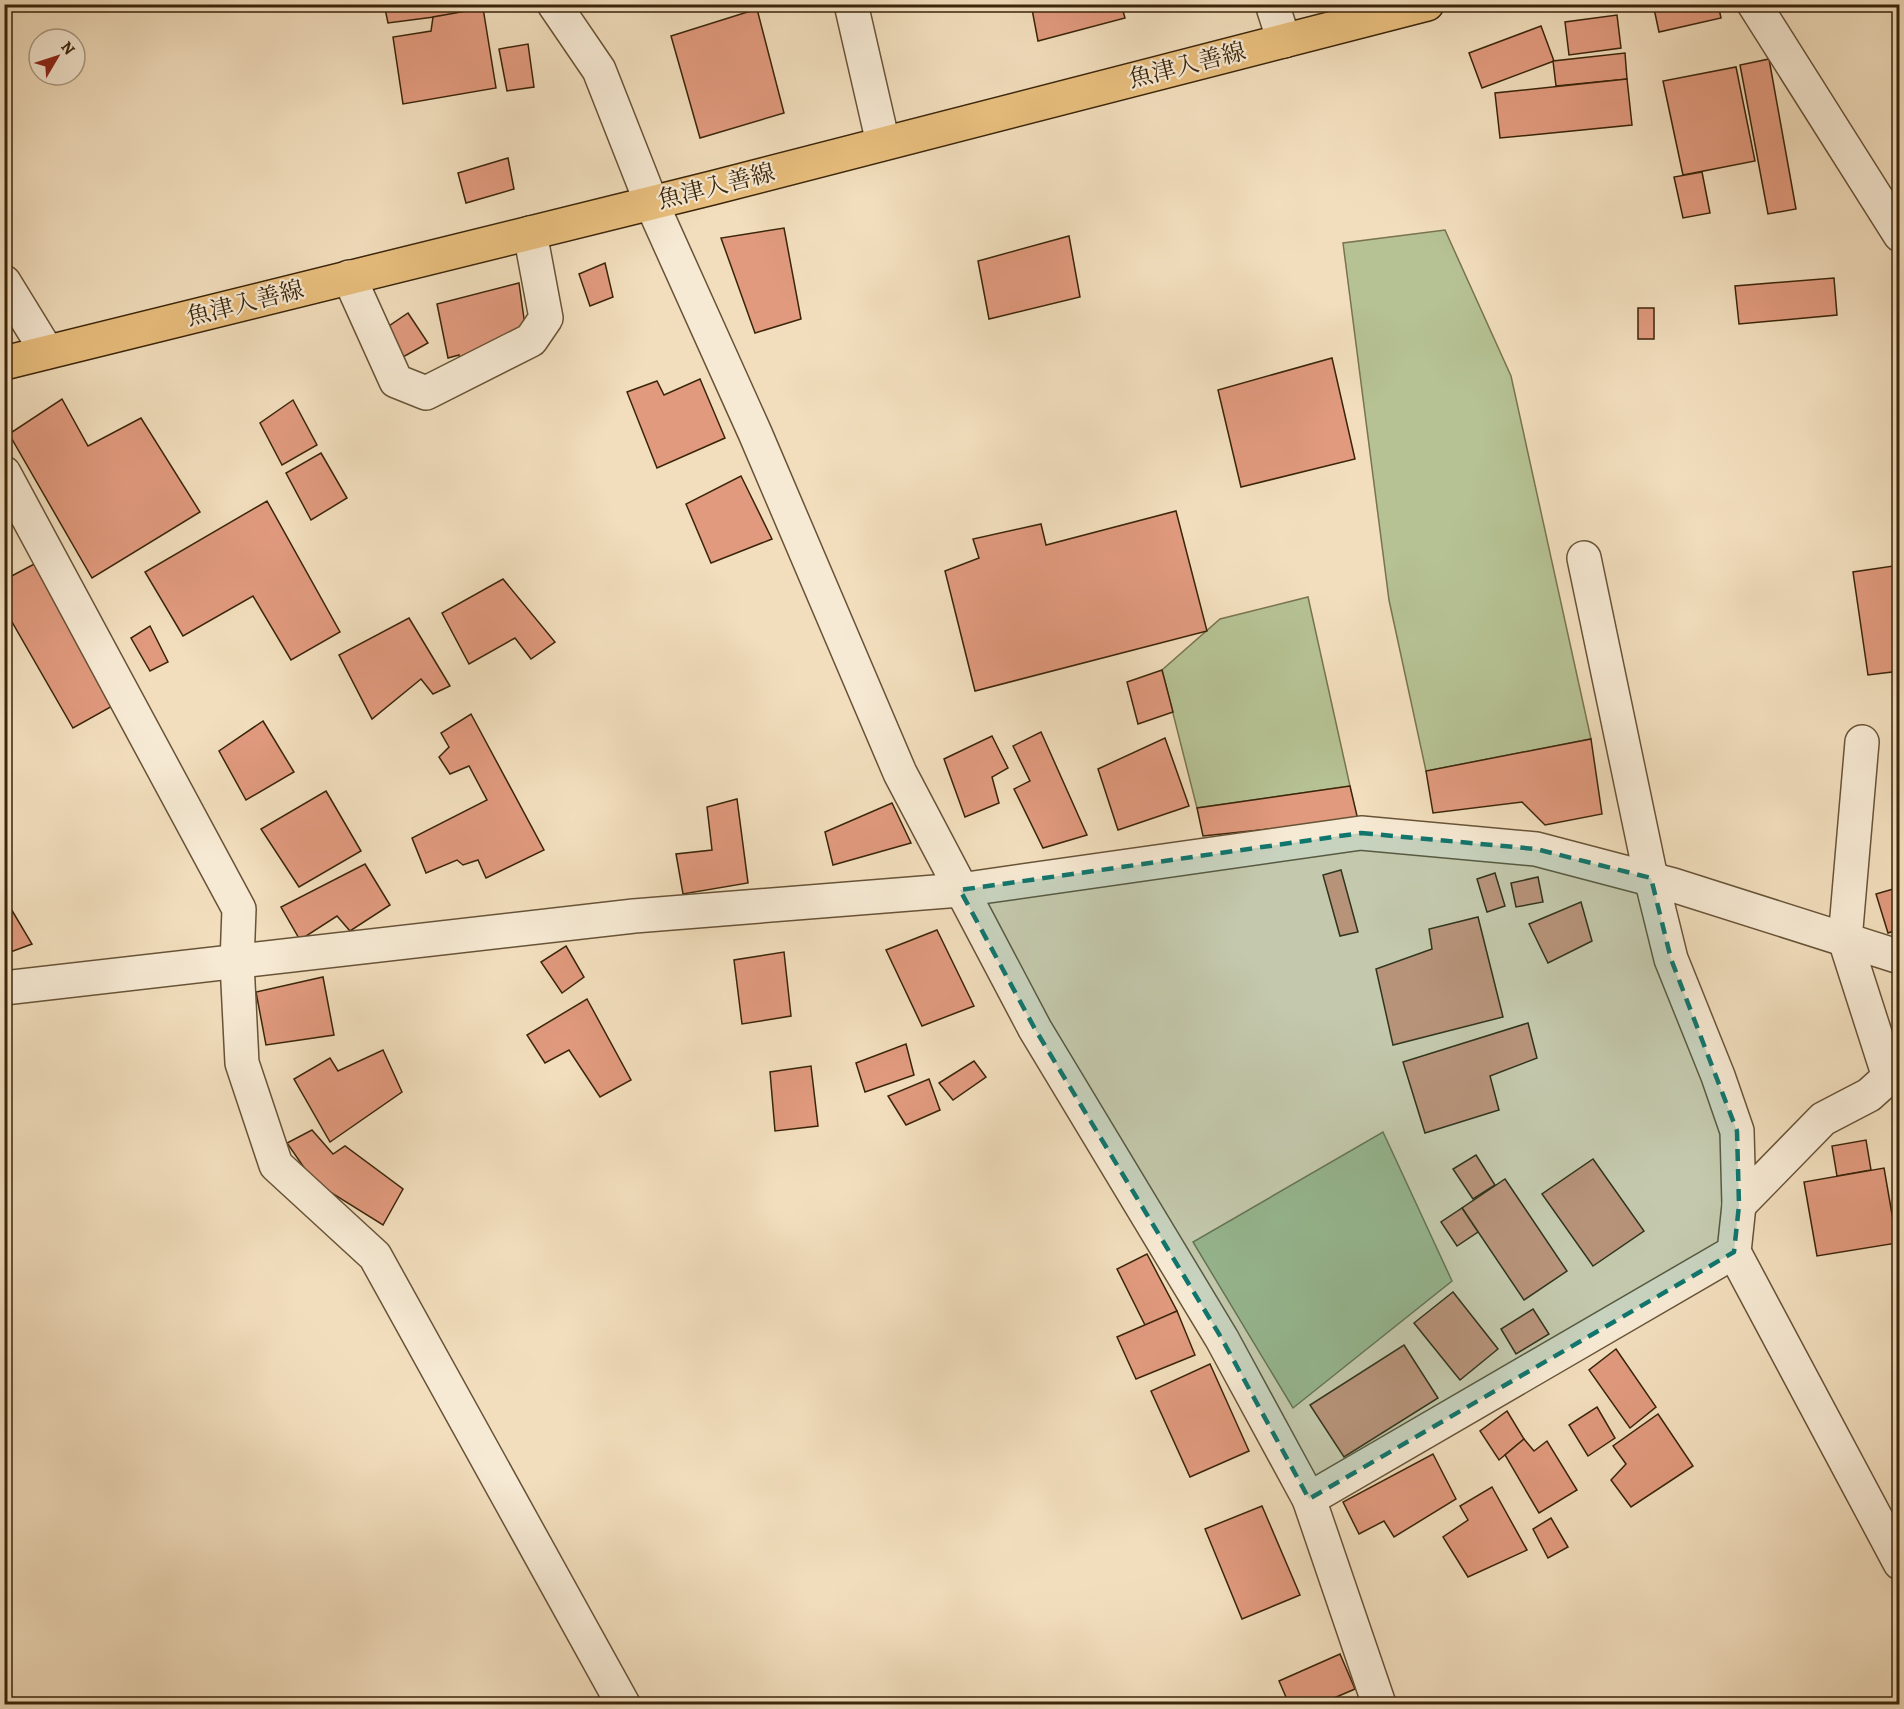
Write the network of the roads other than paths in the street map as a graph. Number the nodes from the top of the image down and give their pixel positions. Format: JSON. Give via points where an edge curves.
{"nodes":[{"id":1,"x":554,"y":4,"type":"edge"},
{"id":2,"x":851,"y":4,"type":"edge"},
{"id":3,"x":1272,"y":4,"type":"edge"},
{"id":4,"x":1427,"y":4,"type":"edge"},
{"id":5,"x":1754,"y":4,"type":"edge"},
{"id":6,"x":1284,"y":40,"type":"junction"},
{"id":7,"x":883,"y":143,"type":"junction"},
{"id":8,"x":651,"y":202,"type":"junction"},
{"id":9,"x":530,"y":232,"type":"junction"},
{"id":10,"x":1899,"y":235,"type":"edge"},
{"id":11,"x":350,"y":277,"type":"junction"},
{"id":12,"x":4,"y":282,"type":"edge"},
{"id":13,"x":46,"y":352,"type":"junction"},
{"id":14,"x":4,"y":363,"type":"edge"},
{"id":15,"x":4,"y":473,"type":"edge"},
{"id":16,"x":1584,"y":558,"type":"dead end"},
{"id":17,"x":1862,"y":742,"type":"dead end"},
{"id":18,"x":1651,"y":879,"type":"junction"},
{"id":19,"x":960,"y":890,"type":"junction"},
{"id":20,"x":1845,"y":940,"type":"junction"},
{"id":21,"x":1899,"y":957,"type":"edge"},
{"id":22,"x":237,"y":963,"type":"junction"},
{"id":23,"x":4,"y":988,"type":"edge"},
{"id":24,"x":1739,"y":1205,"type":"junction"},
{"id":25,"x":1734,"y":1252,"type":"junction"},
{"id":26,"x":1309,"y":1499,"type":"junction"},
{"id":27,"x":1899,"y":1563,"type":"edge"},
{"id":28,"x":623,"y":1704,"type":"edge"},
{"id":29,"x":1379,"y":1704,"type":"edge"}],
"edges":[{"from":1,"to":8,"type":"street","via":[[599,70]]},
{"from":2,"to":7,"type":"street"},
{"from":3,"to":6,"type":"street"},
{"from":4,"to":6,"type":"main road","name":"魚津入善線"},
{"from":5,"to":10,"type":"street"},
{"from":6,"to":7,"type":"main road","name":"魚津入善線"},
{"from":7,"to":8,"type":"main road","name":"魚津入善線"},
{"from":8,"to":9,"type":"main road","name":"魚津入善線"},
{"from":8,"to":19,"type":"street","via":[[900,773]]},
{"from":9,"to":11,"type":"main road","name":"魚津入善線"},
{"from":9,"to":11,"type":"street","via":[[546,318],[531,340],[426,393],[396,381]]},
{"from":11,"to":13,"type":"main road","name":"魚津入善線"},
{"from":12,"to":13,"type":"street"},
{"from":13,"to":14,"type":"main road","name":"魚津入善線"},
{"from":15,"to":22,"type":"street","via":[[239,909]]},
{"from":16,"to":18,"type":"street"},
{"from":17,"to":20,"type":"street"},
{"from":18,"to":19,"type":"street","via":[[1536,849],[1361,833]]},
{"from":18,"to":20,"type":"street"},
{"from":18,"to":24,"type":"street","via":[[1671,959],[1737,1131]]},
{"from":19,"to":22,"type":"street","via":[[634,916]]},
{"from":19,"to":26,"type":"street","via":[[1035,1029],[1222,1338]]},
{"from":20,"to":21,"type":"street"},
{"from":20,"to":24,"type":"street","via":[[1889,1077],[1869,1095],[1823,1119]]},
{"from":22,"to":23,"type":"street"},
{"from":22,"to":28,"type":"street","via":[[242,1063],[276,1165],[375,1256]]},
{"from":24,"to":25,"type":"street"},
{"from":25,"to":26,"type":"street"},
{"from":25,"to":27,"type":"street"},
{"from":26,"to":29,"type":"street"}]}
